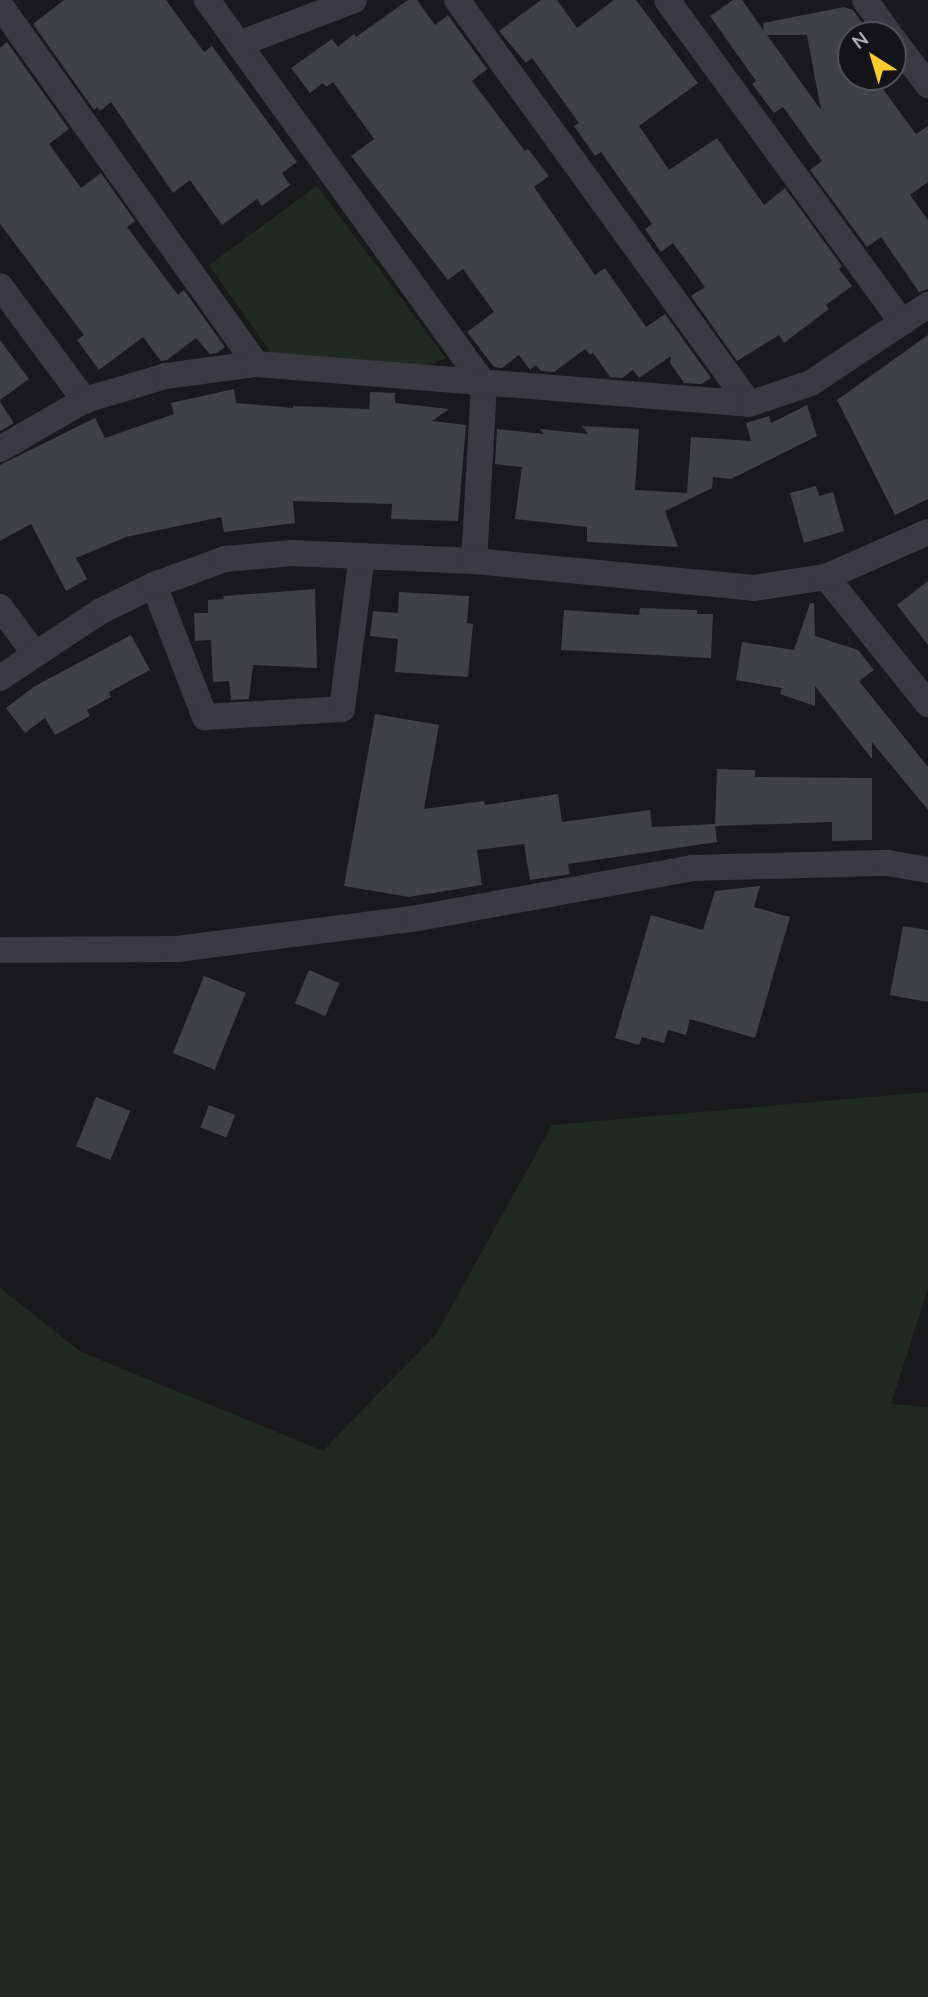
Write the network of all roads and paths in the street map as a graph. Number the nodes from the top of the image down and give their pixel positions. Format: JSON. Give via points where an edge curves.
{"nodes":[{"id":1,"x":207,"y":0,"type":"edge"},
{"id":2,"x":354,"y":0,"type":"edge"},
{"id":3,"x":457,"y":0,"type":"edge"},
{"id":4,"x":667,"y":0,"type":"edge"},
{"id":5,"x":865,"y":0,"type":"edge"},
{"id":6,"x":0,"y":5,"type":"edge"},
{"id":7,"x":880,"y":21,"type":"edge"},
{"id":8,"x":239,"y":44,"type":"junction"},
{"id":9,"x":907,"y":57,"type":"edge"},
{"id":10,"x":928,"y":85,"type":"edge"},
{"id":11,"x":0,"y":286,"type":"edge"},
{"id":12,"x":928,"y":304,"type":"edge"},
{"id":13,"x":902,"y":322,"type":"junction"},
{"id":14,"x":256,"y":364,"type":"junction"},
{"id":15,"x":484,"y":384,"type":"junction"},
{"id":16,"x":85,"y":401,"type":"junction"},
{"id":17,"x":749,"y":404,"type":"junction"},
{"id":18,"x":0,"y":449,"type":"edge"},
{"id":19,"x":928,"y":532,"type":"edge"},
{"id":20,"x":362,"y":556,"type":"junction"},
{"id":21,"x":474,"y":561,"type":"junction"},
{"id":22,"x":827,"y":577,"type":"junction"},
{"id":23,"x":155,"y":585,"type":"junction"},
{"id":24,"x":0,"y":607,"type":"edge"},
{"id":25,"x":34,"y":653,"type":"junction"},
{"id":26,"x":0,"y":678,"type":"edge"},
{"id":27,"x":928,"y":704,"type":"edge"},
{"id":28,"x":928,"y":870,"type":"edge"},
{"id":29,"x":0,"y":950,"type":"edge"}],
"edges":[{"from":1,"to":8,"type":"street"},
{"from":2,"to":8,"type":"street"},
{"from":3,"to":17,"type":"street"},
{"from":4,"to":13,"type":"street"},
{"from":5,"to":7,"type":"street"},
{"from":6,"to":14,"type":"street"},
{"from":8,"to":15,"type":"street"},
{"from":9,"to":10,"type":"street"},
{"from":11,"to":16,"type":"street"},
{"from":12,"to":13,"type":"street"},
{"from":13,"to":17,"type":"street","via":[[811,383]]},
{"from":14,"to":15,"type":"street"},
{"from":14,"to":16,"type":"street","via":[[166,376]]},
{"from":15,"to":17,"type":"street"},
{"from":15,"to":21,"type":"street"},
{"from":16,"to":18,"type":"street"},
{"from":19,"to":22,"type":"street"},
{"from":20,"to":21,"type":"street"},
{"from":20,"to":23,"type":"street","via":[[292,553],[225,559]]},
{"from":20,"to":23,"type":"street","via":[[342,709],[205,718]]},
{"from":21,"to":22,"type":"street","via":[[754,588]]},
{"from":22,"to":27,"type":"street"},
{"from":23,"to":25,"type":"street","via":[[101,611]]},
{"from":24,"to":25,"type":"street"},
{"from":25,"to":26,"type":"street"},
{"from":28,"to":29,"type":"street","via":[[888,863],[692,868],[418,918],[191,947]]}]}
